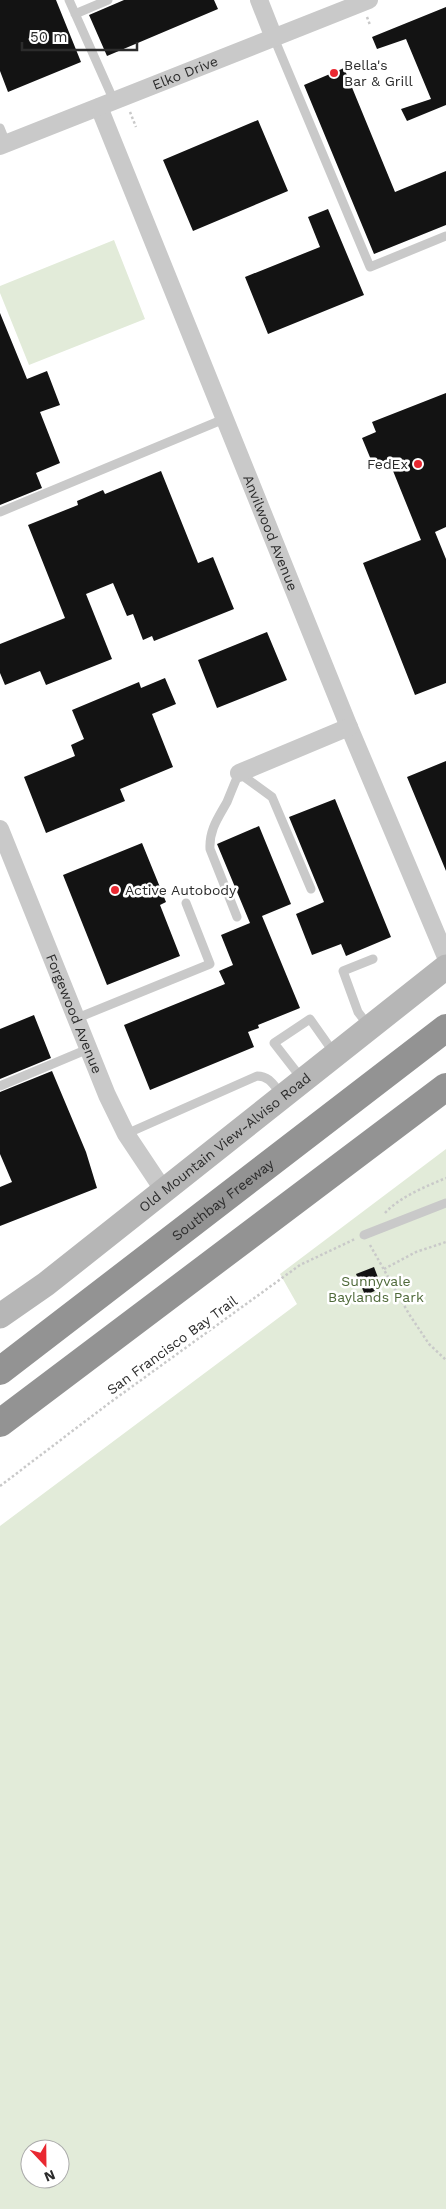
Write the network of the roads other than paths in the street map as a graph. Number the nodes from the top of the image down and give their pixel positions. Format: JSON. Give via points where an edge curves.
{"nodes":[{"id":1,"x":69,"y":0,"type":"edge"},
{"id":2,"x":108,"y":0,"type":"edge"},
{"id":3,"x":260,"y":0,"type":"edge"},
{"id":4,"x":369,"y":0,"type":"edge"},
{"id":5,"x":75,"y":14,"type":"junction"},
{"id":6,"x":274,"y":38,"type":"junction"},
{"id":7,"x":106,"y":104,"type":"junction"},
{"id":8,"x":2,"y":139,"type":"edge"},
{"id":9,"x":446,"y":236,"type":"edge"},
{"id":10,"x":224,"y":419,"type":"junction"},
{"id":11,"x":0,"y":512,"type":"edge"},
{"id":12,"x":349,"y":727,"type":"junction"},
{"id":13,"x":239,"y":773,"type":"junction"},
{"id":14,"x":0,"y":829,"type":"edge"},
{"id":15,"x":311,"y":889,"type":"dead end"},
{"id":16,"x":186,"y":903,"type":"dead end"},
{"id":17,"x":237,"y":917,"type":"dead end"},
{"id":18,"x":446,"y":957,"type":"edge"},
{"id":19,"x":372,"y":959,"type":"dead end"},
{"id":20,"x":446,"y":967,"type":"edge"},
{"id":21,"x":446,"y":1017,"type":"edge"},
{"id":22,"x":76,"y":1018,"type":"junction"},
{"id":23,"x":370,"y":1028,"type":"junction"},
{"id":24,"x":446,"y":1028,"type":"edge"},
{"id":25,"x":88,"y":1049,"type":"junction"},
{"id":26,"x":335,"y":1055,"type":"junction"},
{"id":27,"x":303,"y":1080,"type":"junction"},
{"id":28,"x":0,"y":1086,"type":"edge"},
{"id":29,"x":369,"y":1087,"type":"junction"},
{"id":30,"x":446,"y":1087,"type":"edge"},
{"id":31,"x":283,"y":1097,"type":"junction"},
{"id":32,"x":446,"y":1106,"type":"edge"},
{"id":33,"x":126,"y":1134,"type":"junction"},
{"id":34,"x":164,"y":1191,"type":"junction"},
{"id":35,"x":446,"y":1203,"type":"edge"},
{"id":36,"x":275,"y":1217,"type":"junction"},
{"id":37,"x":364,"y":1235,"type":"road end"},
{"id":38,"x":0,"y":1316,"type":"edge"},
{"id":39,"x":0,"y":1371,"type":"edge"},
{"id":40,"x":0,"y":1423,"type":"edge"}],
"edges":[{"from":1,"to":5,"type":"lane"},
{"from":2,"to":5,"type":"lane"},
{"from":3,"to":6,"type":"street"},
{"from":4,"to":6,"type":"street","name":"Elko Drive"},
{"from":5,"to":7,"type":"lane"},
{"from":6,"to":7,"type":"street","name":"Elko Drive"},
{"from":6,"to":9,"type":"lane","via":[[370,267]]},
{"from":7,"to":8,"type":"street","name":"Elko Drive"},
{"from":7,"to":10,"type":"street","name":"Anvilwood Avenue"},
{"from":10,"to":11,"type":"lane"},
{"from":10,"to":12,"type":"street","name":"Anvilwood Avenue"},
{"from":12,"to":13,"type":"street"},
{"from":12,"to":18,"type":"street","name":"Anvilwood Avenue"},
{"from":13,"to":15,"type":"lane","via":[[272,796]]},
{"from":13,"to":17,"type":"lane","via":[[212,827],[209,841]]},
{"from":14,"to":22,"type":"street","name":"Forgewood Avenue"},
{"from":16,"to":22,"type":"lane","via":[[210,964]]},
{"from":19,"to":23,"type":"lane","via":[[343,971],[358,1012]]},
{"from":20,"to":23,"type":"street","name":"Old Mountain View-Alviso Road"},
{"from":21,"to":29,"type":"highway"},
{"from":22,"to":25,"type":"street","name":"Forgewood Avenue"},
{"from":23,"to":26,"type":"street","name":"Old Mountain View-Alviso Road"},
{"from":24,"to":29,"type":"highway","name":"Southbay Freeway"},
{"from":25,"to":28,"type":"lane"},
{"from":25,"to":33,"type":"street","name":"Forgewood Avenue"},
{"from":26,"to":27,"type":"street","name":"Old Mountain View-Alviso Road"},
{"from":26,"to":27,"type":"lane","via":[[310,1019],[274,1043]]},
{"from":27,"to":31,"type":"street","name":"Old Mountain View-Alviso Road"},
{"from":29,"to":39,"type":"highway","name":"Southbay Freeway"},
{"from":30,"to":36,"type":"highway"},
{"from":31,"to":33,"type":"lane","via":[[270,1080],[257,1076]]},
{"from":31,"to":34,"type":"street","name":"Old Mountain View-Alviso Road"},
{"from":32,"to":36,"type":"highway"},
{"from":33,"to":34,"type":"street","name":"Forgewood Avenue"},
{"from":34,"to":38,"type":"street","name":"Old Mountain View-Alviso Road"},
{"from":35,"to":37,"type":"lane"},
{"from":36,"to":40,"type":"highway"}]}
